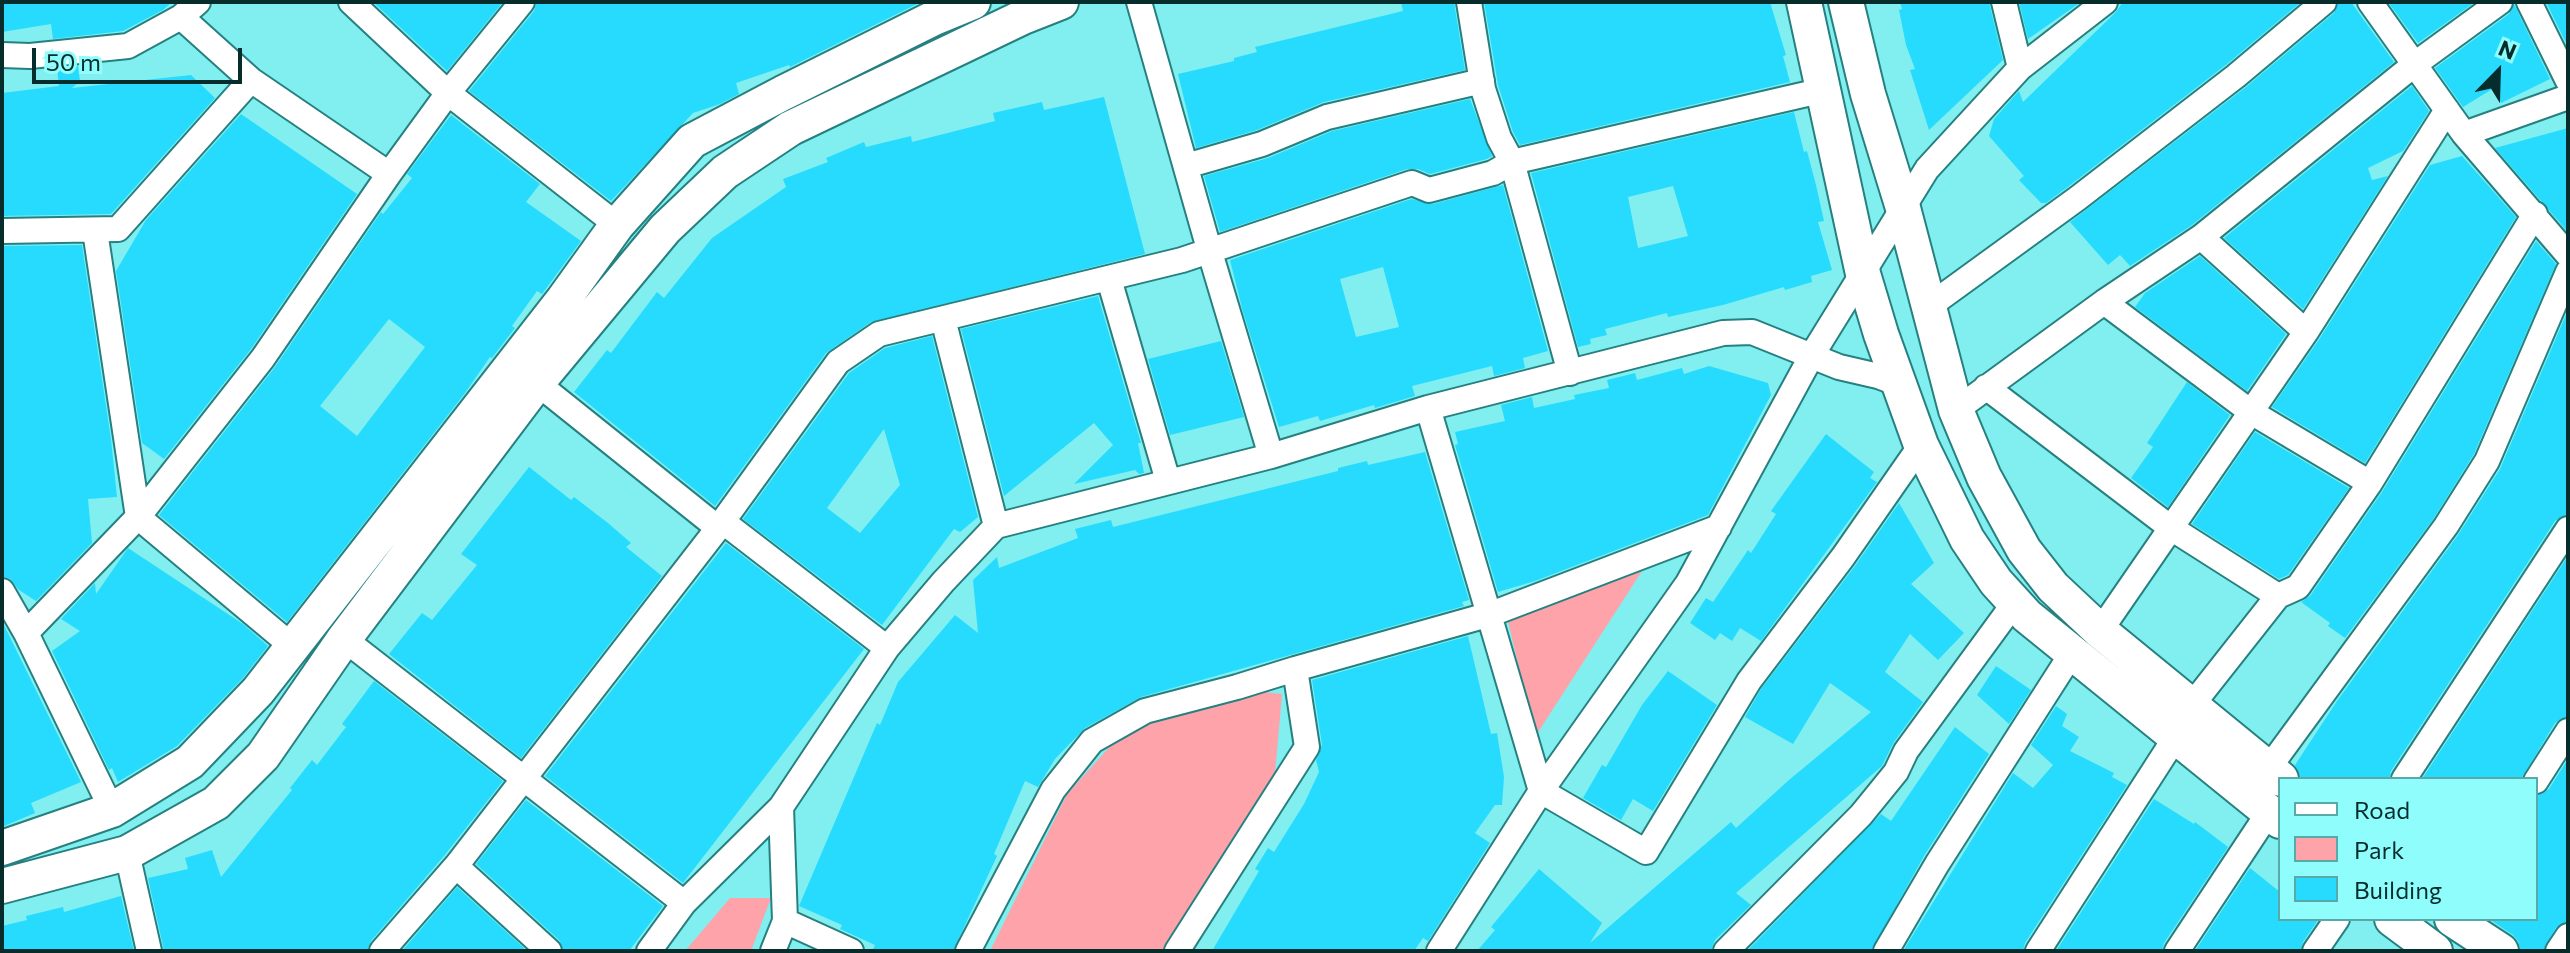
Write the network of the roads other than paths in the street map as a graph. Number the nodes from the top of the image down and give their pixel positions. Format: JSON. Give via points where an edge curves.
{"nodes":[{"id":1,"x":351,"y":2,"type":"edge"},
{"id":2,"x":522,"y":2,"type":"edge"},
{"id":3,"x":973,"y":2,"type":"edge"},
{"id":4,"x":1061,"y":2,"type":"edge"},
{"id":5,"x":1139,"y":2,"type":"edge"},
{"id":6,"x":1469,"y":2,"type":"edge"},
{"id":7,"x":1804,"y":2,"type":"edge"},
{"id":8,"x":1846,"y":2,"type":"edge"},
{"id":9,"x":2004,"y":2,"type":"edge"},
{"id":10,"x":2105,"y":2,"type":"edge"},
{"id":11,"x":2324,"y":2,"type":"edge"},
{"id":12,"x":2370,"y":2,"type":"edge"},
{"id":13,"x":2500,"y":2,"type":"edge"},
{"id":14,"x":2529,"y":2,"type":"edge"},
{"id":15,"x":190,"y":9,"type":"edge"},
{"id":16,"x":934,"y":10,"type":"edge"},
{"id":17,"x":2,"y":55,"type":"edge"},
{"id":18,"x":2415,"y":64,"type":"junction"},
{"id":19,"x":2020,"y":68,"type":"junction"},
{"id":20,"x":251,"y":80,"type":"junction"},
{"id":21,"x":1482,"y":81,"type":"junction"},
{"id":22,"x":2568,"y":81,"type":"edge"},
{"id":23,"x":1824,"y":90,"type":"junction"},
{"id":24,"x":448,"y":93,"type":"junction"},
{"id":25,"x":2568,"y":97,"type":"edge"},
{"id":26,"x":2447,"y":110,"type":"junction"},
{"id":27,"x":2464,"y":134,"type":"junction"},
{"id":28,"x":1512,"y":162,"type":"junction"},
{"id":29,"x":1186,"y":166,"type":"junction"},
{"id":30,"x":389,"y":174,"type":"junction"},
{"id":31,"x":1903,"y":208,"type":"junction"},
{"id":32,"x":2535,"y":214,"type":"junction"},
{"id":33,"x":617,"y":225,"type":"junction"},
{"id":34,"x":2,"y":231,"type":"edge"},
{"id":35,"x":95,"y":231,"type":"junction"},
{"id":36,"x":2201,"y":237,"type":"junction"},
{"id":37,"x":1209,"y":249,"type":"junction"},
{"id":38,"x":2568,"y":255,"type":"edge"},
{"id":39,"x":2568,"y":272,"type":"edge"},
{"id":40,"x":1863,"y":274,"type":"junction"},
{"id":41,"x":1109,"y":279,"type":"junction"},
{"id":42,"x":2104,"y":302,"type":"junction"},
{"id":43,"x":1928,"y":307,"type":"junction"},
{"id":44,"x":943,"y":319,"type":"junction"},
{"id":45,"x":2306,"y":332,"type":"junction"},
{"id":46,"x":1812,"y":355,"type":"junction"},
{"id":47,"x":1570,"y":373,"type":"junction"},
{"id":48,"x":537,"y":383,"type":"junction"},
{"id":49,"x":1899,"y":384,"type":"junction"},
{"id":50,"x":1986,"y":387,"type":"junction"},
{"id":51,"x":1428,"y":408,"type":"junction"},
{"id":52,"x":1956,"y":410,"type":"junction"},
{"id":53,"x":2251,"y":412,"type":"junction"},
{"id":54,"x":1921,"y":445,"type":"junction"},
{"id":55,"x":1271,"y":456,"type":"junction"},
{"id":56,"x":1168,"y":481,"type":"junction"},
{"id":57,"x":2370,"y":483,"type":"junction"},
{"id":58,"x":138,"y":517,"type":"junction"},
{"id":59,"x":720,"y":525,"type":"junction"},
{"id":60,"x":996,"y":526,"type":"junction"},
{"id":61,"x":1719,"y":527,"type":"junction"},
{"id":62,"x":2171,"y":528,"type":"junction"},
{"id":63,"x":2568,"y":529,"type":"edge"},
{"id":64,"x":2,"y":591,"type":"edge"},
{"id":65,"x":2278,"y":596,"type":"junction"},
{"id":66,"x":2015,"y":602,"type":"junction"},
{"id":67,"x":1491,"y":614,"type":"junction"},
{"id":68,"x":2100,"y":631,"type":"junction"},
{"id":69,"x":26,"y":633,"type":"junction"},
{"id":70,"x":344,"y":639,"type":"junction"},
{"id":71,"x":292,"y":646,"type":"junction"},
{"id":72,"x":887,"y":648,"type":"junction"},
{"id":73,"x":2072,"y":653,"type":"junction"},
{"id":74,"x":1295,"y":669,"type":"junction"},
{"id":75,"x":2192,"y":705,"type":"junction"},
{"id":76,"x":2568,"y":731,"type":"edge"},
{"id":77,"x":2175,"y":738,"type":"junction"},
{"id":78,"x":2275,"y":774,"type":"edge"},
{"id":79,"x":524,"y":777,"type":"junction"},
{"id":80,"x":2405,"y":777,"type":"edge"},
{"id":81,"x":2538,"y":778,"type":"edge"},
{"id":82,"x":1541,"y":791,"type":"junction"},
{"id":83,"x":781,"y":807,"type":"junction"},
{"id":84,"x":112,"y":810,"type":"junction"},
{"id":85,"x":2274,"y":816,"type":"edge"},
{"id":86,"x":2,"y":848,"type":"edge"},
{"id":87,"x":127,"y":853,"type":"junction"},
{"id":88,"x":456,"y":866,"type":"junction"},
{"id":89,"x":2,"y":886,"type":"edge"},
{"id":90,"x":684,"y":903,"type":"junction"},
{"id":91,"x":785,"y":921,"type":"junction"},
{"id":92,"x":2336,"y":921,"type":"edge"},
{"id":93,"x":2395,"y":921,"type":"edge"},
{"id":94,"x":2455,"y":921,"type":"edge"},
{"id":95,"x":2568,"y":936,"type":"edge"},
{"id":96,"x":394,"y":947,"type":"edge"},
{"id":97,"x":149,"y":951,"type":"edge"},
{"id":98,"x":549,"y":951,"type":"edge"},
{"id":99,"x":649,"y":951,"type":"edge"},
{"id":100,"x":773,"y":951,"type":"edge"},
{"id":101,"x":851,"y":951,"type":"edge"},
{"id":102,"x":968,"y":951,"type":"edge"},
{"id":103,"x":1177,"y":951,"type":"edge"},
{"id":104,"x":1439,"y":951,"type":"edge"},
{"id":105,"x":1726,"y":951,"type":"edge"},
{"id":106,"x":1886,"y":951,"type":"edge"},
{"id":107,"x":2038,"y":951,"type":"edge"},
{"id":108,"x":2177,"y":951,"type":"edge"},
{"id":109,"x":2315,"y":951,"type":"edge"},
{"id":110,"x":2435,"y":951,"type":"edge"},
{"id":111,"x":2501,"y":951,"type":"edge"},
{"id":112,"x":2558,"y":951,"type":"edge"}],
"edges":[{"from":1,"to":24,"type":"street"},
{"from":2,"to":24,"type":"street"},
{"from":3,"to":16,"type":"main road"},
{"from":4,"to":48,"type":"main road","via":[[791,128],[725,172],[665,229]]},
{"from":5,"to":29,"type":"street"},
{"from":6,"to":21,"type":"street"},
{"from":7,"to":23,"type":"main road"},
{"from":8,"to":31,"type":"main road"},
{"from":9,"to":19,"type":"street"},
{"from":10,"to":19,"type":"street"},
{"from":11,"to":43,"type":"street","via":[[2078,198]]},
{"from":12,"to":18,"type":"street"},
{"from":13,"to":18,"type":"street"},
{"from":14,"to":22,"type":"street"},
{"from":15,"to":17,"type":"street","via":[[128,46]]},
{"from":15,"to":20,"type":"street"},
{"from":16,"to":33,"type":"main road","via":[[692,141]]},
{"from":18,"to":26,"type":"street"},
{"from":18,"to":36,"type":"street"},
{"from":19,"to":31,"type":"street","via":[[1956,134]]},
{"from":20,"to":30,"type":"street"},
{"from":20,"to":35,"type":"street","via":[[118,229]]},
{"from":21,"to":28,"type":"street"},
{"from":21,"to":29,"type":"street","via":[[1327,117],[1262,144]]},
{"from":23,"to":28,"type":"street"},
{"from":23,"to":40,"type":"main road"},
{"from":24,"to":30,"type":"street"},
{"from":24,"to":33,"type":"street"},
{"from":25,"to":27,"type":"street"},
{"from":26,"to":27,"type":"street"},
{"from":26,"to":45,"type":"street"},
{"from":27,"to":32,"type":"street"},
{"from":28,"to":37,"type":"street","via":[[1493,173],[1429,190],[1412,183]]},
{"from":28,"to":47,"type":"street"},
{"from":29,"to":37,"type":"street"},
{"from":30,"to":58,"type":"street","via":[[263,358]]},
{"from":31,"to":40,"type":"street"},
{"from":31,"to":43,"type":"main road"},
{"from":32,"to":38,"type":"street"},
{"from":32,"to":57,"type":"street"},
{"from":33,"to":71,"type":"main road"},
{"from":34,"to":35,"type":"street"},
{"from":35,"to":58,"type":"street"},
{"from":36,"to":42,"type":"street"},
{"from":36,"to":45,"type":"street"},
{"from":37,"to":41,"type":"street"},
{"from":37,"to":55,"type":"street"},
{"from":39,"to":78,"type":"street","via":[[2487,461]]},
{"from":40,"to":46,"type":"street"},
{"from":40,"to":49,"type":"main road"},
{"from":41,"to":44,"type":"street"},
{"from":41,"to":56,"type":"street"},
{"from":42,"to":50,"type":"street"},
{"from":42,"to":53,"type":"street"},
{"from":43,"to":52,"type":"main road"},
{"from":44,"to":59,"type":"street","via":[[879,334],[838,362]]},
{"from":44,"to":60,"type":"street"},
{"from":45,"to":53,"type":"street"},
{"from":46,"to":47,"type":"street","via":[[1752,332],[1723,333]]},
{"from":46,"to":49,"type":"street"},
{"from":46,"to":61,"type":"street"},
{"from":47,"to":51,"type":"street"},
{"from":48,"to":59,"type":"street"},
{"from":48,"to":70,"type":"main road"},
{"from":49,"to":54,"type":"main road"},
{"from":50,"to":52,"type":"street"},
{"from":50,"to":62,"type":"street"},
{"from":51,"to":55,"type":"street"},
{"from":51,"to":67,"type":"street"},
{"from":52,"to":68,"type":"main road","via":[[1984,477],[2024,550],[2053,587]]},
{"from":53,"to":57,"type":"street"},
{"from":53,"to":62,"type":"street"},
{"from":54,"to":66,"type":"main road","via":[[1967,539]]},
{"from":54,"to":82,"type":"street","via":[[1749,681],[1646,852]]},
{"from":55,"to":56,"type":"street"},
{"from":56,"to":60,"type":"street"},
{"from":57,"to":65,"type":"street","via":[[2298,587]]},
{"from":58,"to":69,"type":"street"},
{"from":58,"to":71,"type":"street"},
{"from":59,"to":72,"type":"street"},
{"from":59,"to":79,"type":"street"},
{"from":60,"to":72,"type":"street"},
{"from":61,"to":67,"type":"street"},
{"from":61,"to":82,"type":"street","via":[[1688,583]]},
{"from":62,"to":65,"type":"street"},
{"from":62,"to":68,"type":"street"},
{"from":63,"to":80,"type":"street"},
{"from":64,"to":69,"type":"street"},
{"from":65,"to":75,"type":"street"},
{"from":66,"to":73,"type":"main road"},
{"from":66,"to":105,"type":"street","via":[[1861,815]]},
{"from":67,"to":74,"type":"street"},
{"from":67,"to":82,"type":"street"},
{"from":68,"to":75,"type":"main road"},
{"from":69,"to":84,"type":"street"},
{"from":70,"to":79,"type":"street"},
{"from":70,"to":87,"type":"main road","via":[[263,756],[216,803]]},
{"from":71,"to":84,"type":"main road","via":[[258,691],[190,762]]},
{"from":72,"to":83,"type":"street"},
{"from":73,"to":77,"type":"main road"},
{"from":73,"to":106,"type":"street"},
{"from":74,"to":102,"type":"street","via":[[1145,711],[1092,741],[1053,790]]},
{"from":74,"to":103,"type":"street","via":[[1307,747]]},
{"from":75,"to":78,"type":"main road"},
{"from":76,"to":81,"type":"street"},
{"from":77,"to":85,"type":"main road"},
{"from":77,"to":107,"type":"street"},
{"from":79,"to":88,"type":"street"},
{"from":79,"to":90,"type":"street"},
{"from":82,"to":104,"type":"street"},
{"from":83,"to":90,"type":"street"},
{"from":83,"to":91,"type":"street"},
{"from":84,"to":86,"type":"main road"},
{"from":85,"to":108,"type":"street"},
{"from":87,"to":89,"type":"main road"},
{"from":87,"to":97,"type":"street"},
{"from":88,"to":96,"type":"street"},
{"from":88,"to":98,"type":"street"},
{"from":90,"to":99,"type":"street"},
{"from":91,"to":100,"type":"street"},
{"from":91,"to":101,"type":"street"},
{"from":92,"to":109,"type":"street"},
{"from":93,"to":110,"type":"main road"},
{"from":94,"to":111,"type":"main road"},
{"from":95,"to":112,"type":"street"}]}
